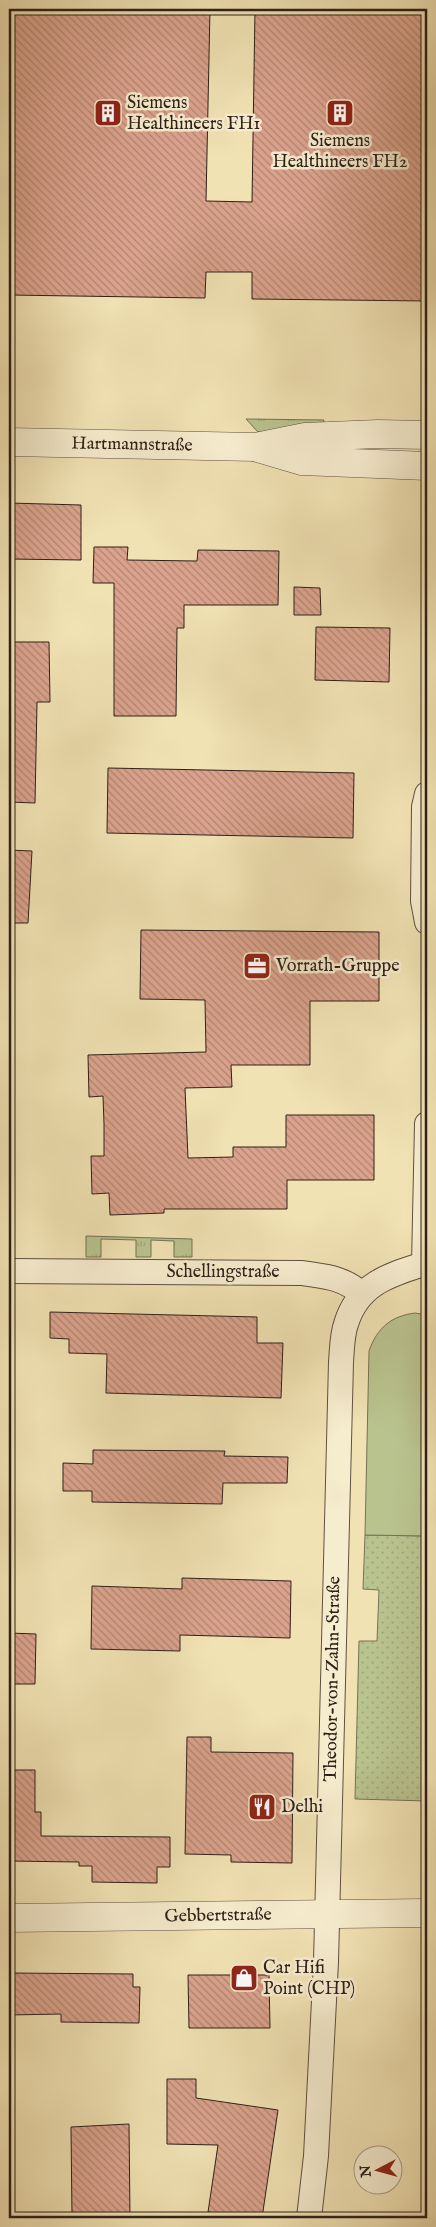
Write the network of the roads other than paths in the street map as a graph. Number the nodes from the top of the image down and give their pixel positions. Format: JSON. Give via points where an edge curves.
{"nodes":[{"id":1,"x":427,"y":434,"type":"edge"},
{"id":2,"x":9,"y":442,"type":"edge"},
{"id":3,"x":254,"y":447,"type":"junction"},
{"id":4,"x":427,"y":466,"type":"edge"},
{"id":5,"x":427,"y":794,"type":"edge"},
{"id":6,"x":427,"y":922,"type":"edge"},
{"id":7,"x":427,"y":1124,"type":"edge"},
{"id":8,"x":426,"y":1265,"type":"edge"},
{"id":9,"x":9,"y":1270,"type":"edge"},
{"id":10,"x":362,"y":1294,"type":"junction"},
{"id":11,"x":427,"y":1913,"type":"edge"},
{"id":12,"x":328,"y":1915,"type":"junction"},
{"id":13,"x":9,"y":1918,"type":"edge"},
{"id":14,"x":309,"y":2218,"type":"edge"}],
"edges":[{"from":1,"to":3,"type":"street","name":"Hartmannstraße","via":[[305,437]]},
{"from":2,"to":3,"type":"street","name":"Hartmannstraße"},
{"from":3,"to":4,"type":"street","name":"Hartmannstraße","via":[[302,461]]},
{"from":5,"to":6,"type":"street","via":[[422,901]]},
{"from":7,"to":8,"type":"street"},
{"from":8,"to":10,"type":"street","via":[[381,1279]]},
{"from":9,"to":10,"type":"street","name":"Schellingstraße","via":[[302,1273],[338,1278]]},
{"from":10,"to":12,"type":"street","name":"Theodor-von-Zahn-Straße","via":[[345,1325],[341,1362]]},
{"from":11,"to":12,"type":"street","name":"Gebbertstraße"},
{"from":12,"to":13,"type":"street","name":"Gebbertstraße"},
{"from":12,"to":14,"type":"street","name":"Theodor-von-Zahn-Straße","via":[[316,2156]]}]}
